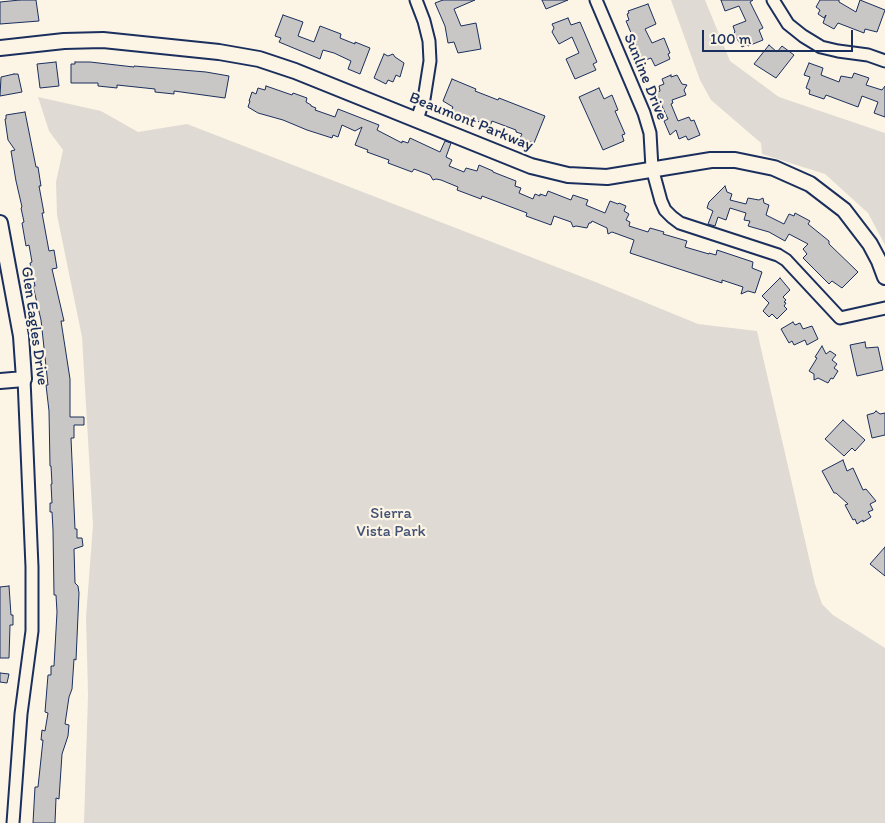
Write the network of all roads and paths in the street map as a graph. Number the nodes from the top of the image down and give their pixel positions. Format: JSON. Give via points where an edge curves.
{"nodes":[{"id":1,"x":416,"y":0,"type":"edge"},
{"id":2,"x":596,"y":0,"type":"edge"},
{"id":3,"x":773,"y":0,"type":"edge"},
{"id":4,"x":0,"y":48,"type":"edge"},
{"id":5,"x":885,"y":61,"type":"edge"},
{"id":6,"x":417,"y":119,"type":"junction"},
{"id":7,"x":652,"y":168,"type":"junction"},
{"id":8,"x":1,"y":230,"type":"edge"},
{"id":9,"x":885,"y":277,"type":"edge"},
{"id":10,"x":885,"y":308,"type":"edge"},
{"id":11,"x":24,"y":379,"type":"junction"},
{"id":12,"x":0,"y":381,"type":"edge"},
{"id":13,"x":13,"y":823,"type":"edge"}],
"edges":[{"from":1,"to":6,"type":"street","via":[[424,21],[430,61]]},
{"from":2,"to":7,"type":"street","name":"Sunline Drive","via":[[644,112],[650,133]]},
{"from":3,"to":5,"type":"street","via":[[788,24],[803,36],[838,51]]},
{"from":4,"to":6,"type":"street","name":"Beaumont Parkway","via":[[103,40],[239,55],[296,71]]},
{"from":6,"to":7,"type":"street","name":"Beaumont Parkway","via":[[531,166],[568,175],[607,177]]},
{"from":7,"to":9,"type":"street","name":"Beaumont Parkway","via":[[735,160],[791,174],[844,210],[870,244]]},
{"from":7,"to":10,"type":"street","name":"Sunline Drive","via":[[661,201],[680,223],[778,255],[840,318]]},
{"from":8,"to":11,"type":"street","name":"Glen Eagles Drive","via":[[21,336]]},
{"from":11,"to":12,"type":"street"},
{"from":11,"to":13,"type":"street","name":"Glen Eagles Drive","via":[[32,631],[21,714]]}]}
